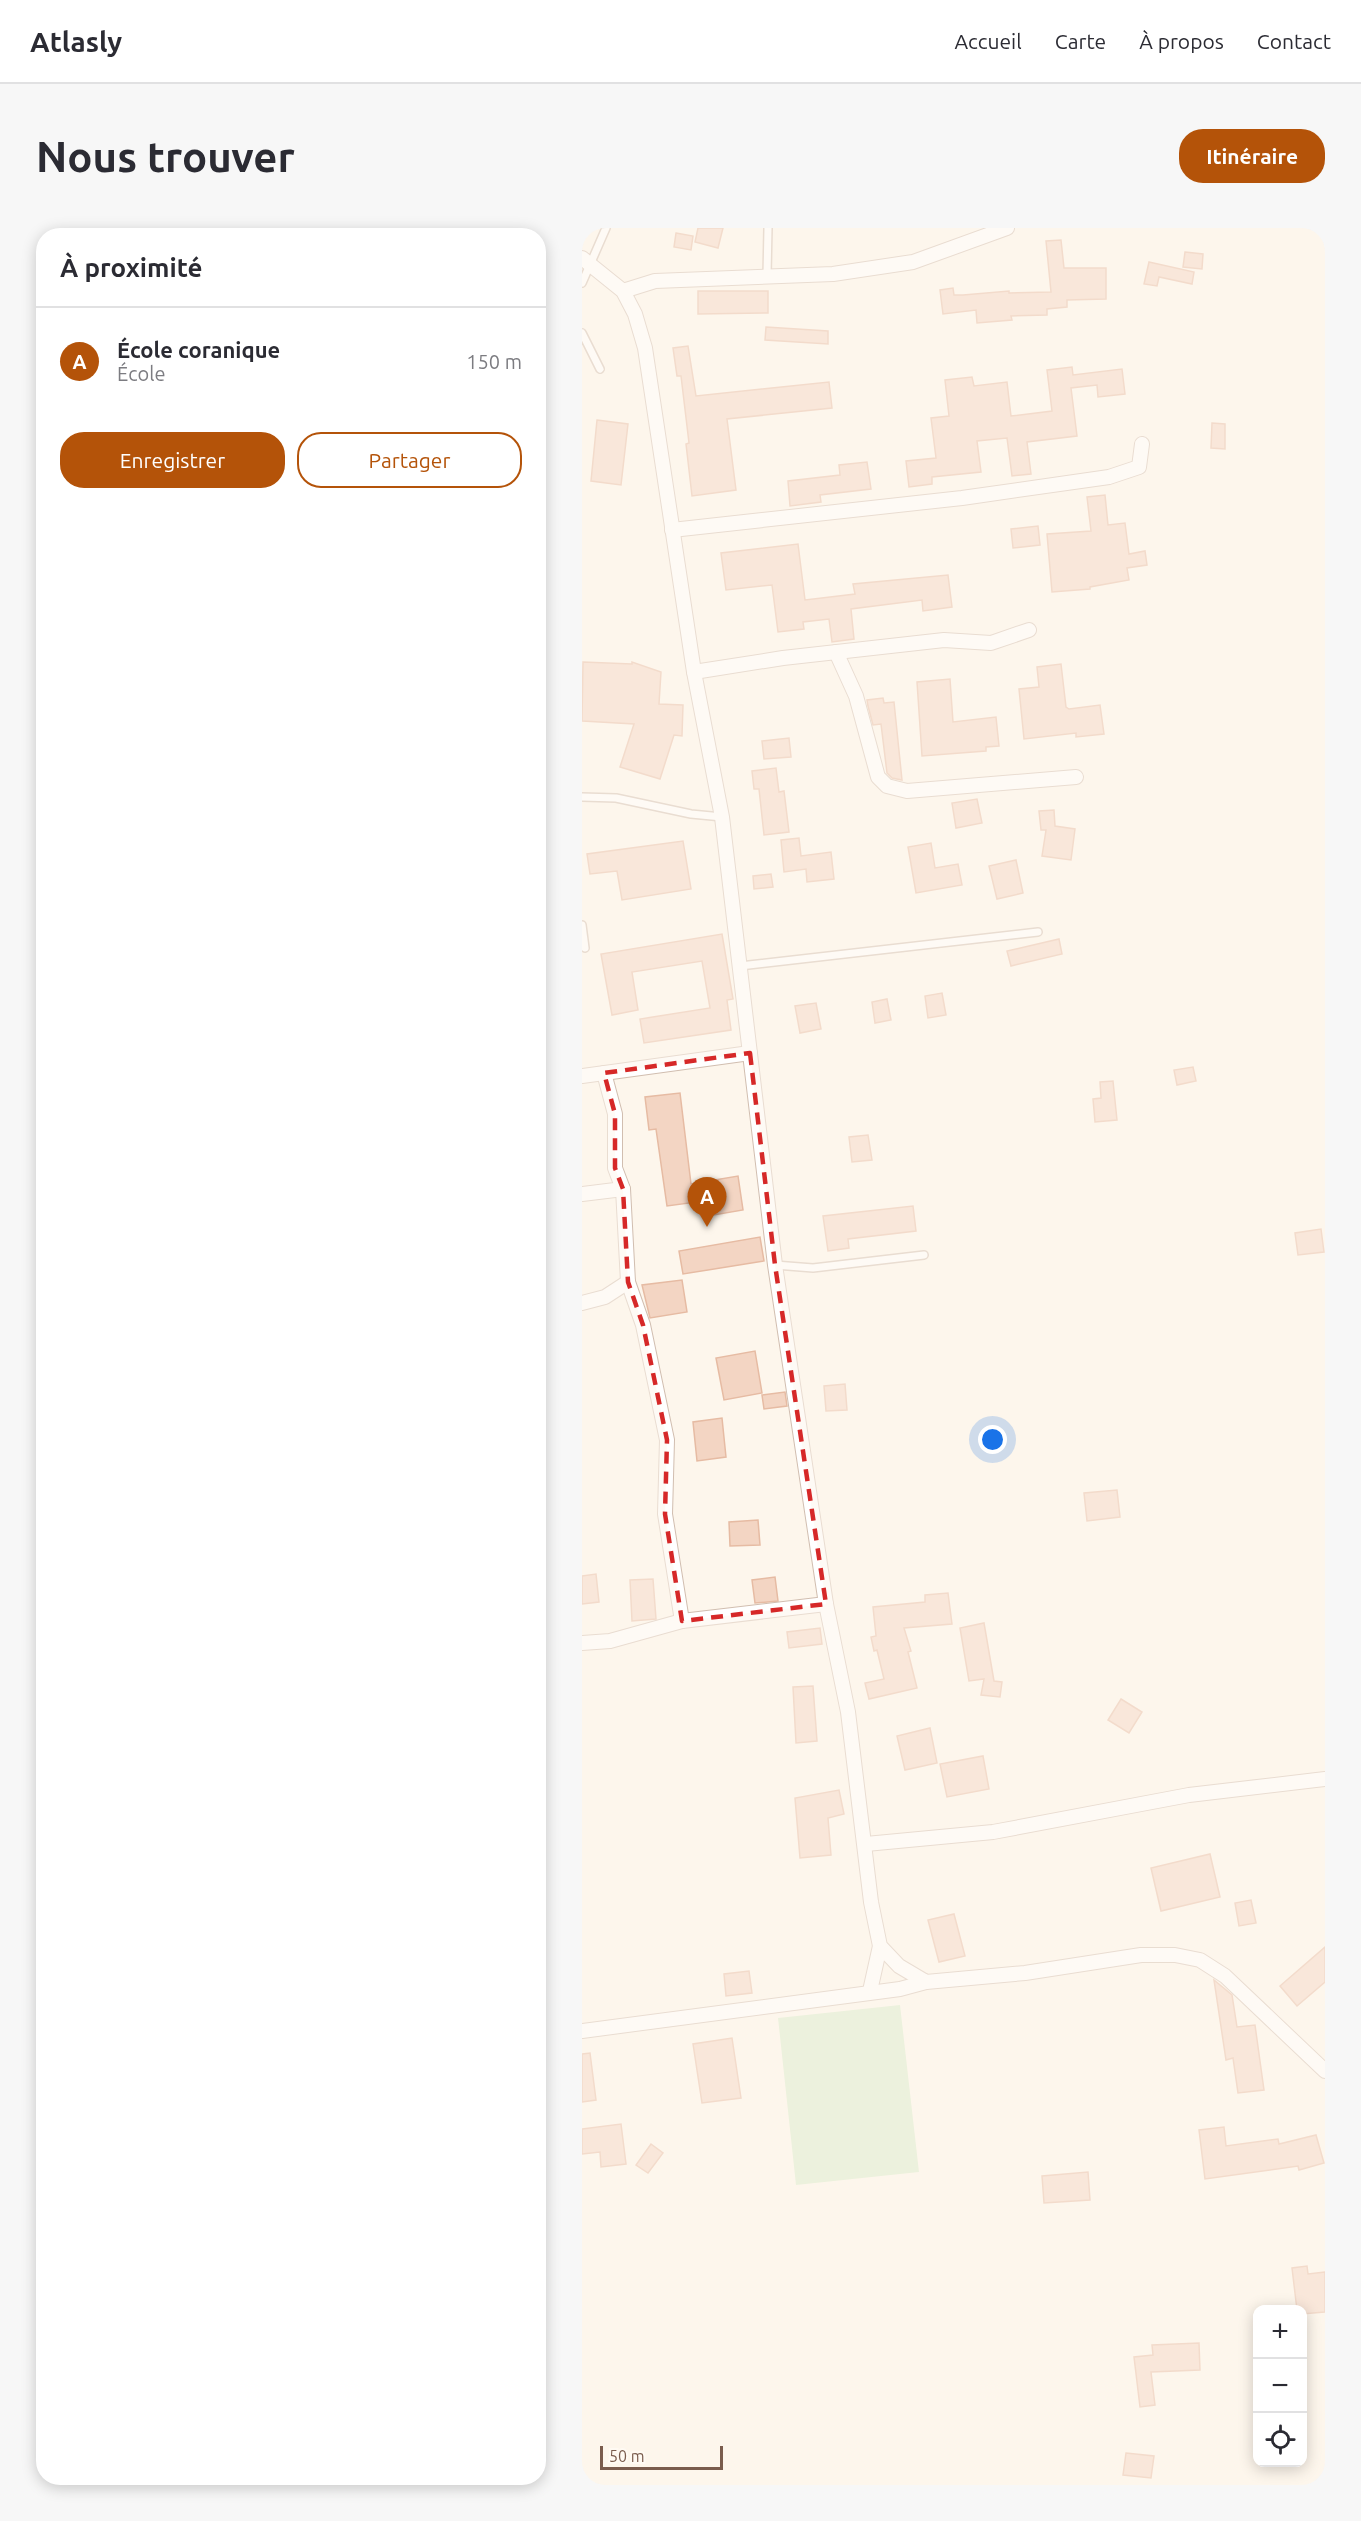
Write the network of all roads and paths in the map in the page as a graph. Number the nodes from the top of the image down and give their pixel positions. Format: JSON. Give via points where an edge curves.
{"nodes":[{"id":1,"x":606,"y":228,"type":"edge"},
{"id":2,"x":768,"y":228,"type":"edge"},
{"id":3,"x":1007,"y":228,"type":"edge"},
{"id":4,"x":587,"y":262,"type":"edge"},
{"id":5,"x":767,"y":275,"type":"junction"},
{"id":6,"x":582,"y":283,"type":"edge"},
{"id":7,"x":623,"y":291,"type":"junction"},
{"id":8,"x":582,"y":333,"type":"edge"},
{"id":9,"x":600,"y":369,"type":"dead end"},
{"id":10,"x":1142,"y":444,"type":"dead end"},
{"id":11,"x":672,"y":530,"type":"junction"},
{"id":12,"x":1029,"y":630,"type":"dead end"},
{"id":13,"x":836,"y":652,"type":"junction"},
{"id":14,"x":694,"y":672,"type":"junction"},
{"id":15,"x":1076,"y":777,"type":"dead end"},
{"id":16,"x":582,"y":797,"type":"edge"},
{"id":17,"x":722,"y":817,"type":"junction"},
{"id":18,"x":582,"y":925,"type":"edge"},
{"id":19,"x":1038,"y":932,"type":"dead end"},
{"id":20,"x":585,"y":948,"type":"dead end"},
{"id":21,"x":740,"y":966,"type":"junction"},
{"id":22,"x":750,"y":1053,"type":"junction"},
{"id":23,"x":604,"y":1073,"type":"junction"},
{"id":24,"x":582,"y":1076,"type":"edge"},
{"id":25,"x":623,"y":1189,"type":"junction"},
{"id":26,"x":582,"y":1194,"type":"edge"},
{"id":27,"x":924,"y":1255,"type":"dead end"},
{"id":28,"x":775,"y":1265,"type":"junction"},
{"id":29,"x":628,"y":1282,"type":"junction"},
{"id":30,"x":582,"y":1303,"type":"edge"},
{"id":31,"x":826,"y":1604,"type":"junction"},
{"id":32,"x":682,"y":1621,"type":"junction"},
{"id":33,"x":582,"y":1643,"type":"edge"},
{"id":34,"x":1325,"y":1779,"type":"edge"},
{"id":35,"x":866,"y":1844,"type":"junction"},
{"id":36,"x":880,"y":1946,"type":"junction"},
{"id":37,"x":926,"y":1982,"type":"junction"},
{"id":38,"x":870,"y":1991,"type":"junction"},
{"id":39,"x":582,"y":2031,"type":"edge"},
{"id":40,"x":1325,"y":2071,"type":"edge"}],
"edges":[{"from":1,"to":4,"type":"lane"},
{"from":2,"to":5,"type":"lane"},
{"from":3,"to":5,"type":"street","via":[[914,262],[833,274]]},
{"from":4,"to":6,"type":"lane"},
{"from":4,"to":7,"type":"street"},
{"from":5,"to":7,"type":"street","via":[[655,281]]},
{"from":7,"to":11,"type":"street","via":[[645,348]]},
{"from":8,"to":9,"type":"lane"},
{"from":10,"to":11,"type":"street","via":[[1139,467],[1109,477],[962,498]]},
{"from":11,"to":14,"type":"street"},
{"from":12,"to":13,"type":"street","via":[[991,643],[945,640]]},
{"from":13,"to":14,"type":"street"},
{"from":13,"to":15,"type":"street","via":[[856,696],[878,777],[887,786],[907,791]]},
{"from":14,"to":17,"type":"street"},
{"from":16,"to":17,"type":"lane","via":[[615,798]]},
{"from":17,"to":21,"type":"street"},
{"from":18,"to":20,"type":"lane"},
{"from":19,"to":21,"type":"lane"},
{"from":21,"to":22,"type":"street"},
{"from":22,"to":23,"type":"street"},
{"from":22,"to":28,"type":"street"},
{"from":23,"to":24,"type":"street"},
{"from":23,"to":25,"type":"street","via":[[615,1114],[615,1168]]},
{"from":25,"to":26,"type":"street"},
{"from":25,"to":29,"type":"street"},
{"from":27,"to":28,"type":"lane","via":[[813,1268]]},
{"from":28,"to":31,"type":"street"},
{"from":29,"to":30,"type":"street","via":[[605,1297]]},
{"from":29,"to":32,"type":"street","via":[[646,1337],[667,1440],[664,1514]]},
{"from":31,"to":32,"type":"street"},
{"from":31,"to":35,"type":"street","via":[[848,1712]]},
{"from":32,"to":33,"type":"street","via":[[610,1641]]},
{"from":34,"to":35,"type":"street","via":[[1189,1795],[993,1832]]},
{"from":35,"to":36,"type":"street"},
{"from":36,"to":37,"type":"street","via":[[898,1966]]},
{"from":36,"to":38,"type":"street"},
{"from":37,"to":38,"type":"street"},
{"from":37,"to":40,"type":"street","via":[[1025,1973],[1142,1954],[1200,1960],[1225,1976]]},
{"from":38,"to":39,"type":"street"}]}
